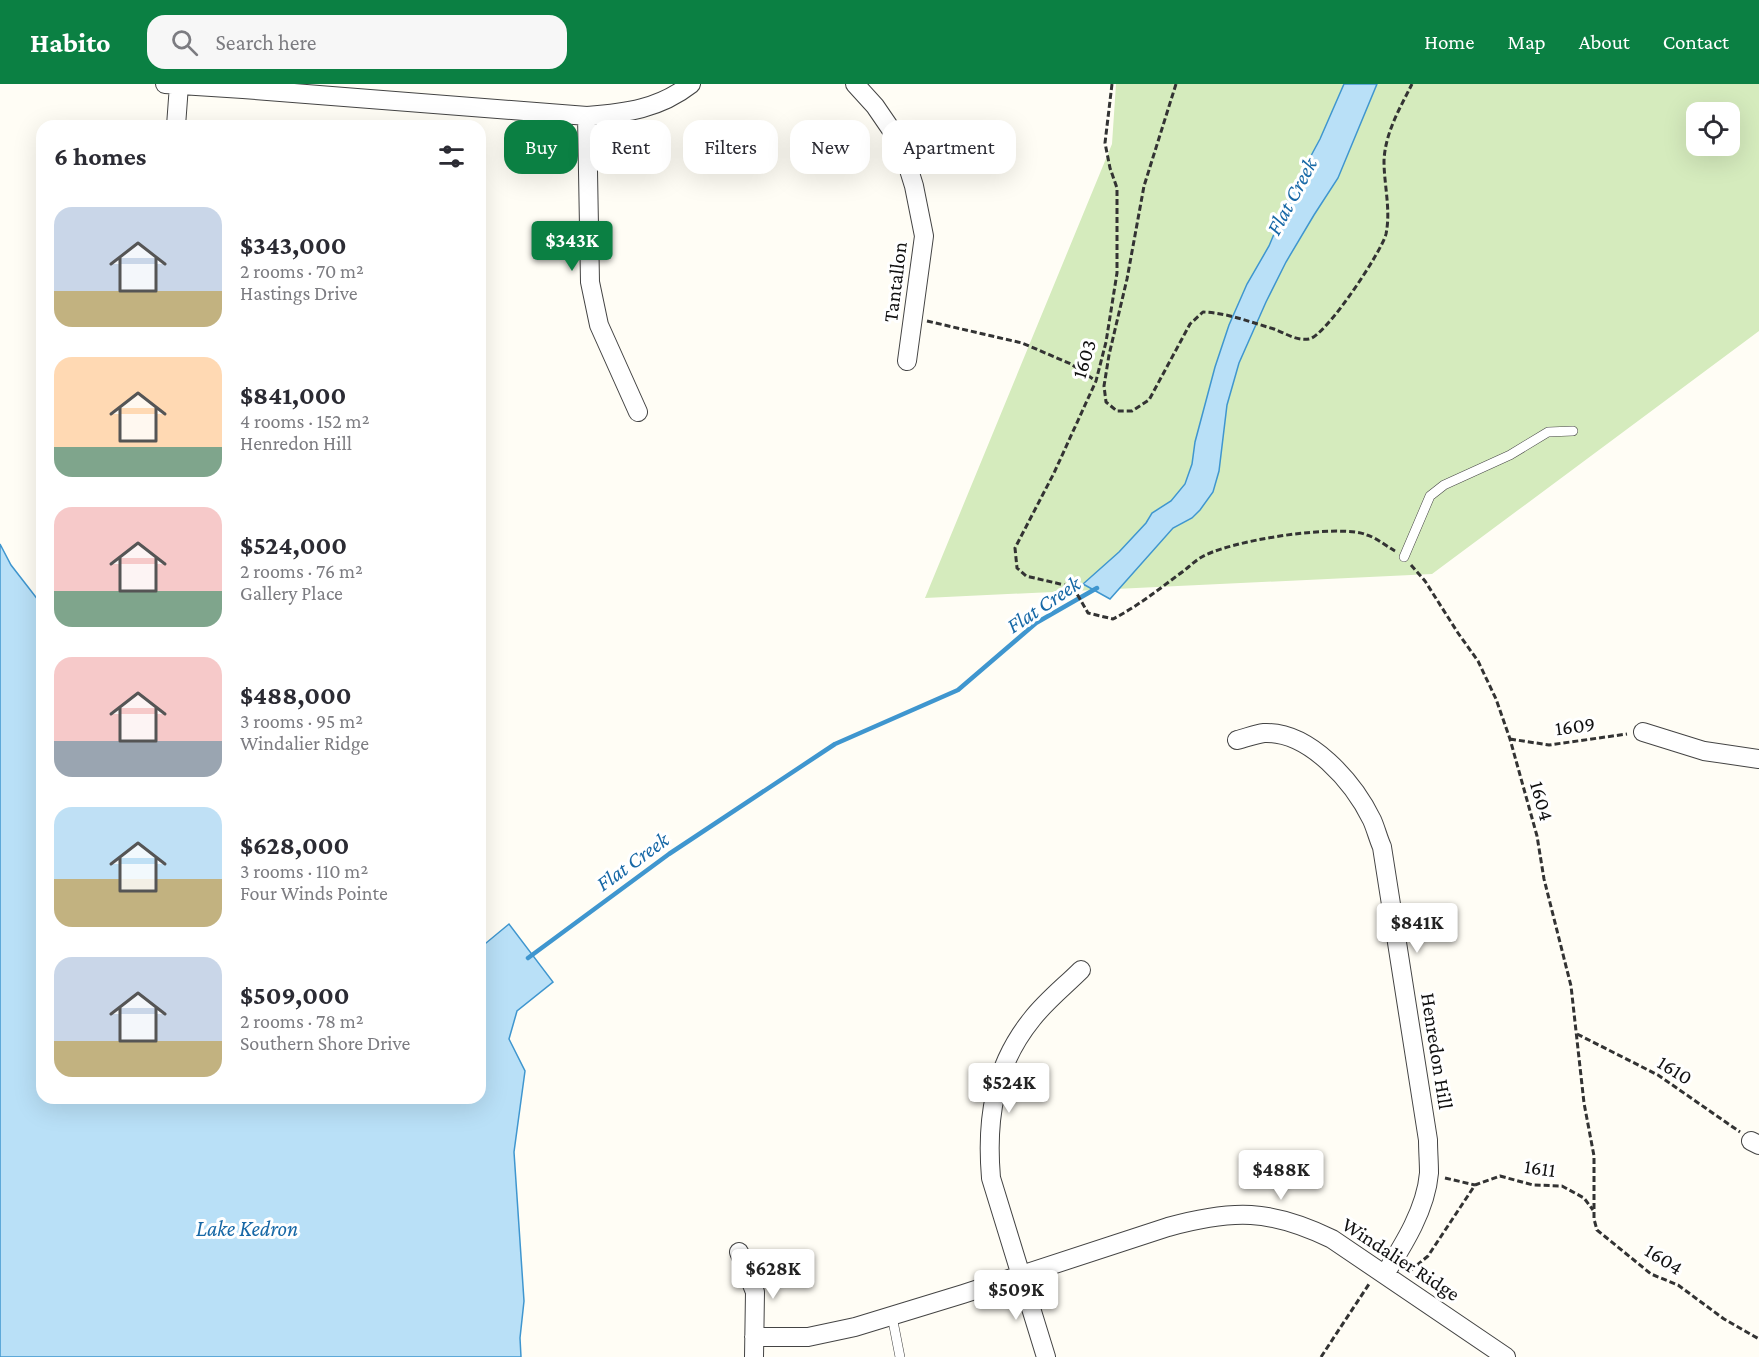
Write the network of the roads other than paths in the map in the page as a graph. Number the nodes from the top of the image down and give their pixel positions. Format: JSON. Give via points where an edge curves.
{"nodes":[{"id":1,"x":691,"y":84,"type":"edge"},
{"id":2,"x":855,"y":84,"type":"edge"},
{"id":3,"x":172,"y":85,"type":"edge"},
{"id":4,"x":587,"y":116,"type":"junction"},
{"id":5,"x":175,"y":120,"type":"edge"},
{"id":6,"x":907,"y":361,"type":"dead end"},
{"id":7,"x":638,"y":412,"type":"dead end"},
{"id":8,"x":1573,"y":431,"type":"dead end"},
{"id":9,"x":1404,"y":557,"type":"road end"},
{"id":10,"x":1643,"y":732,"type":"road end"},
{"id":11,"x":1237,"y":740,"type":"dead end"},
{"id":12,"x":1759,"y":759,"type":"edge"},
{"id":13,"x":1081,"y":970,"type":"dead end"},
{"id":14,"x":740,"y":1252,"type":"dead end"},
{"id":15,"x":1382,"y":1272,"type":"junction"},
{"id":16,"x":1020,"y":1275,"type":"junction"},
{"id":17,"x":892,"y":1316,"type":"junction"},
{"id":18,"x":754,"y":1337,"type":"junction"},
{"id":19,"x":754,"y":1357,"type":"edge"},
{"id":20,"x":900,"y":1357,"type":"edge"},
{"id":21,"x":1046,"y":1357,"type":"edge"},
{"id":22,"x":1506,"y":1357,"type":"edge"}],
"edges":[{"from":1,"to":4,"type":"street","via":[[648,107]]},
{"from":2,"to":6,"type":"street","name":"Tantallon","via":[[901,144],[924,236]]},
{"from":3,"to":4,"type":"street"},
{"from":3,"to":5,"type":"street"},
{"from":4,"to":7,"type":"street","via":[[590,282],[599,325]]},
{"from":8,"to":9,"type":"lane","via":[[1548,432],[1510,455],[1444,485],[1430,496]]},
{"from":10,"to":12,"type":"street","via":[[1704,751]]},
{"from":11,"to":15,"type":"street","name":"Henredon Hill","via":[[1263,733],[1281,735],[1302,743],[1327,761],[1345,779],[1372,820],[1382,847],[1428,1140],[1429,1174],[1415,1221],[1400,1250]]},
{"from":13,"to":16,"type":"street","via":[[1025,1028],[1003,1068],[991,1111],[991,1178]]},
{"from":14,"to":18,"type":"street","via":[[755,1292]]},
{"from":15,"to":16,"type":"street","name":"Windalier Ridge","via":[[1311,1229],[1285,1220],[1236,1214],[1185,1222]]},
{"from":15,"to":22,"type":"street","name":"Windalier Ridge"},
{"from":16,"to":17,"type":"street","name":"Windalier Ridge"},
{"from":16,"to":21,"type":"street"},
{"from":17,"to":18,"type":"street","name":"Windalier Ridge","via":[[808,1337]]},
{"from":17,"to":20,"type":"lane"},
{"from":18,"to":19,"type":"street"}]}
